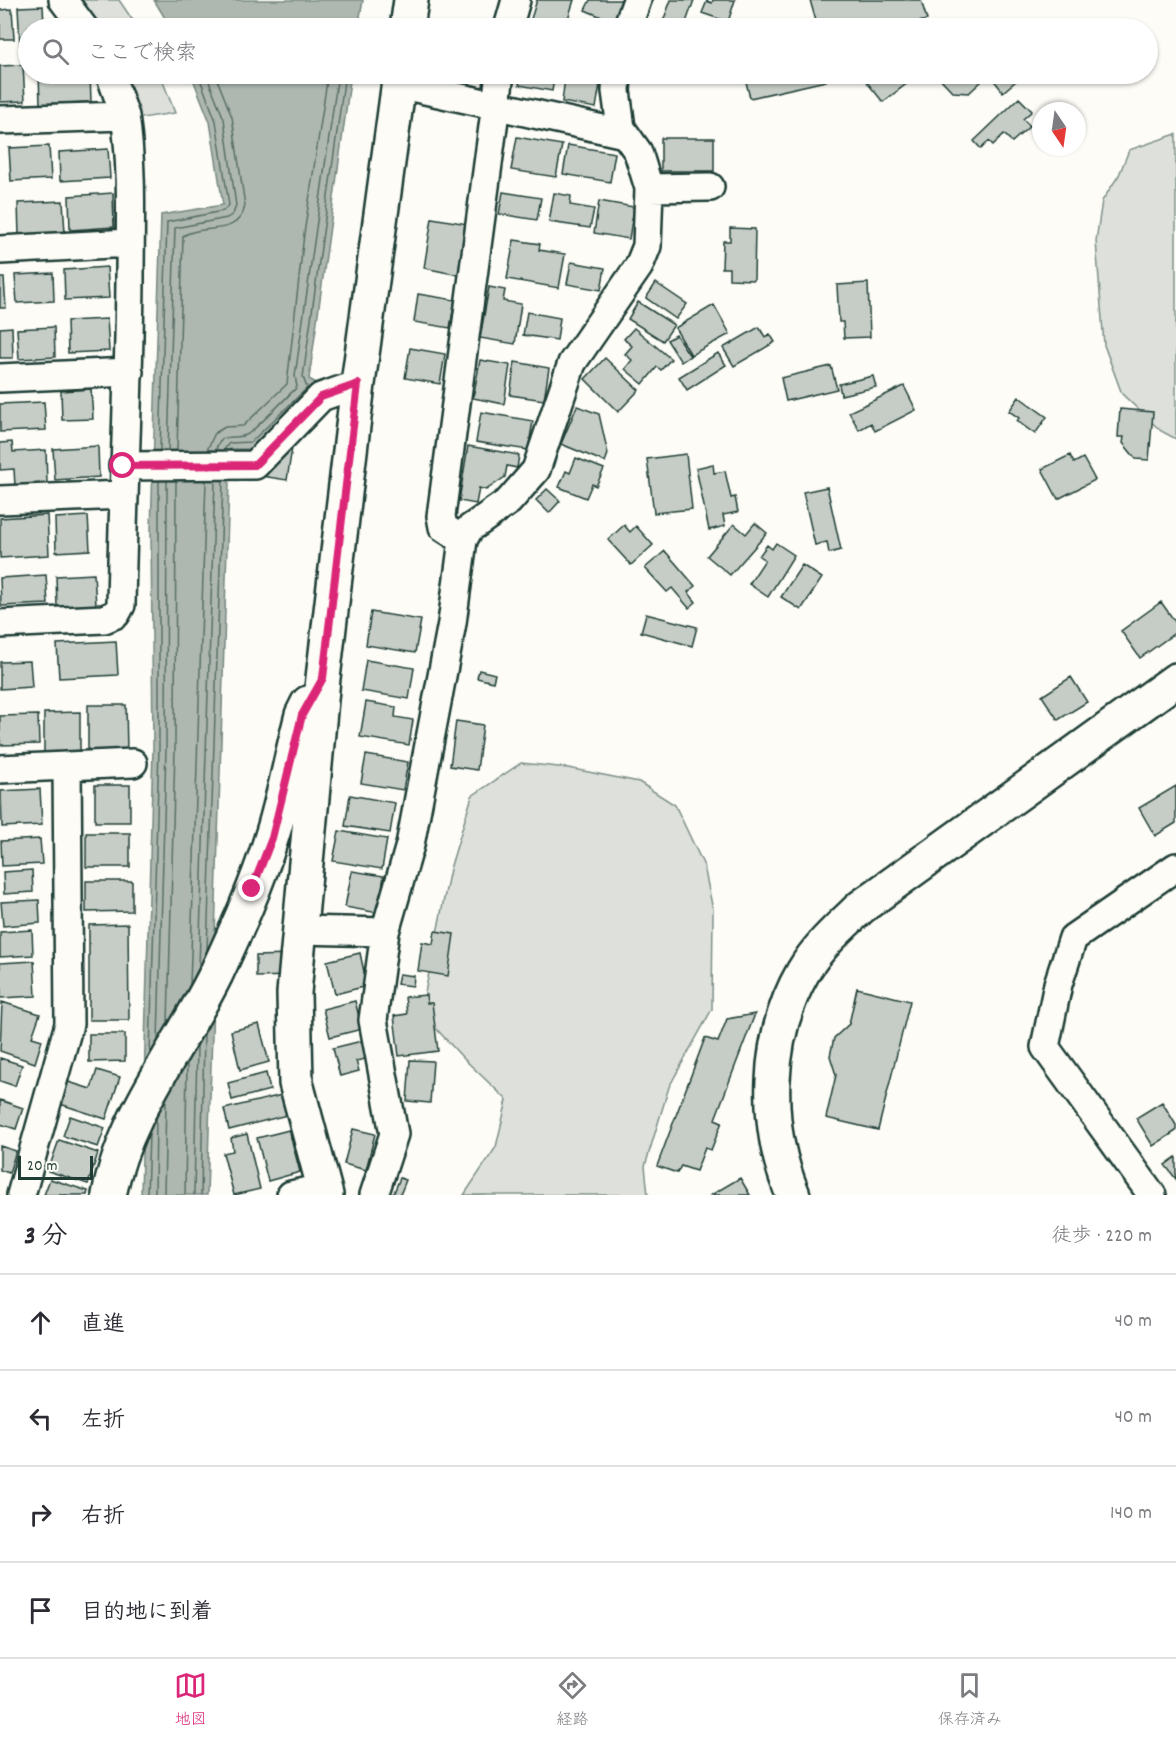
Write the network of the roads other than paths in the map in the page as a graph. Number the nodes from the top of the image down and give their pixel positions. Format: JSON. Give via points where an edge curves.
{"nodes":[{"id":1,"x":63,"y":0,"type":"edge"},
{"id":2,"x":411,"y":0,"type":"edge"},
{"id":3,"x":516,"y":0,"type":"edge"},
{"id":4,"x":637,"y":0,"type":"edge"},
{"id":5,"x":76,"y":18,"type":"edge"},
{"id":6,"x":408,"y":18,"type":"edge"},
{"id":7,"x":511,"y":18,"type":"edge"},
{"id":8,"x":631,"y":18,"type":"edge"},
{"id":9,"x":114,"y":84,"type":"edge"},
{"id":10,"x":398,"y":84,"type":"edge"},
{"id":11,"x":418,"y":84,"type":"edge"},
{"id":12,"x":498,"y":84,"type":"edge"},
{"id":13,"x":617,"y":84,"type":"edge"},
{"id":14,"x":495,"y":104,"type":"junction"},
{"id":15,"x":125,"y":116,"type":"junction"},
{"id":16,"x":0,"y":120,"type":"edge"},
{"id":17,"x":625,"y":134,"type":"junction"},
{"id":18,"x":710,"y":187,"type":"dead end"},
{"id":19,"x":649,"y":188,"type":"junction"},
{"id":20,"x":130,"y":243,"type":"junction"},
{"id":21,"x":0,"y":250,"type":"edge"},
{"id":22,"x":129,"y":372,"type":"junction"},
{"id":23,"x":0,"y":378,"type":"edge"},
{"id":24,"x":358,"y":384,"type":"junction"},
{"id":25,"x":132,"y":466,"type":"junction"},
{"id":26,"x":123,"y":495,"type":"junction"},
{"id":27,"x":0,"y":500,"type":"edge"},
{"id":28,"x":463,"y":540,"type":"junction"},
{"id":29,"x":0,"y":624,"type":"edge"},
{"id":30,"x":323,"y":678,"type":"junction"},
{"id":31,"x":1176,"y":680,"type":"edge"},
{"id":32,"x":133,"y":763,"type":"dead end"},
{"id":33,"x":67,"y":766,"type":"junction"},
{"id":34,"x":0,"y":769,"type":"edge"},
{"id":35,"x":1176,"y":867,"type":"edge"},
{"id":36,"x":300,"y":930,"type":"junction"},
{"id":37,"x":385,"y":932,"type":"junction"},
{"id":38,"x":325,"y":1191,"type":"edge"},
{"id":39,"x":21,"y":1195,"type":"edge"},
{"id":40,"x":110,"y":1195,"type":"edge"},
{"id":41,"x":291,"y":1195,"type":"edge"},
{"id":42,"x":374,"y":1195,"type":"edge"},
{"id":43,"x":793,"y":1195,"type":"edge"},
{"id":44,"x":1152,"y":1195,"type":"edge"}],
"edges":[{"from":1,"to":5,"type":"street"},
{"from":2,"to":6,"type":"street"},
{"from":3,"to":7,"type":"street"},
{"from":4,"to":8,"type":"street"},
{"from":9,"to":15,"type":"street"},
{"from":10,"to":24,"type":"street"},
{"from":11,"to":14,"type":"street"},
{"from":12,"to":14,"type":"street"},
{"from":13,"to":17,"type":"street","via":[[618,115]]},
{"from":14,"to":17,"type":"street"},
{"from":14,"to":28,"type":"street","via":[[441,516],[443,527]]},
{"from":15,"to":16,"type":"street"},
{"from":15,"to":20,"type":"street","via":[[131,161]]},
{"from":17,"to":19,"type":"street","via":[[638,152]]},
{"from":18,"to":19,"type":"street"},
{"from":19,"to":28,"type":"street","via":[[647,246],[639,266],[572,363],[536,470],[510,501],[469,529]]},
{"from":20,"to":21,"type":"street"},
{"from":20,"to":22,"type":"street"},
{"from":22,"to":23,"type":"street"},
{"from":22,"to":25,"type":"street"},
{"from":24,"to":25,"type":"street","via":[[321,397],[255,465]]},
{"from":24,"to":30,"type":"street"},
{"from":25,"to":26,"type":"street"},
{"from":26,"to":27,"type":"street"},
{"from":26,"to":29,"type":"street","via":[[119,610],[104,618]]},
{"from":28,"to":37,"type":"street","via":[[452,623],[410,845]]},
{"from":30,"to":36,"type":"street"},
{"from":30,"to":40,"type":"street","via":[[302,715],[272,838],[252,889],[215,975],[134,1122]]},
{"from":31,"to":43,"type":"street","via":[[861,907],[817,951],[802,973],[788,1006],[778,1038],[774,1071],[779,1154]]},
{"from":32,"to":33,"type":"street"},
{"from":33,"to":34,"type":"street"},
{"from":33,"to":39,"type":"street","via":[[69,1024]]},
{"from":35,"to":44,"type":"street","via":[[1073,938],[1045,1047]]},
{"from":36,"to":37,"type":"street"},
{"from":36,"to":38,"type":"street","via":[[294,993],[296,1083]]},
{"from":37,"to":42,"type":"street","via":[[374,1020],[394,1134]]},
{"from":38,"to":41,"type":"street"}]}
